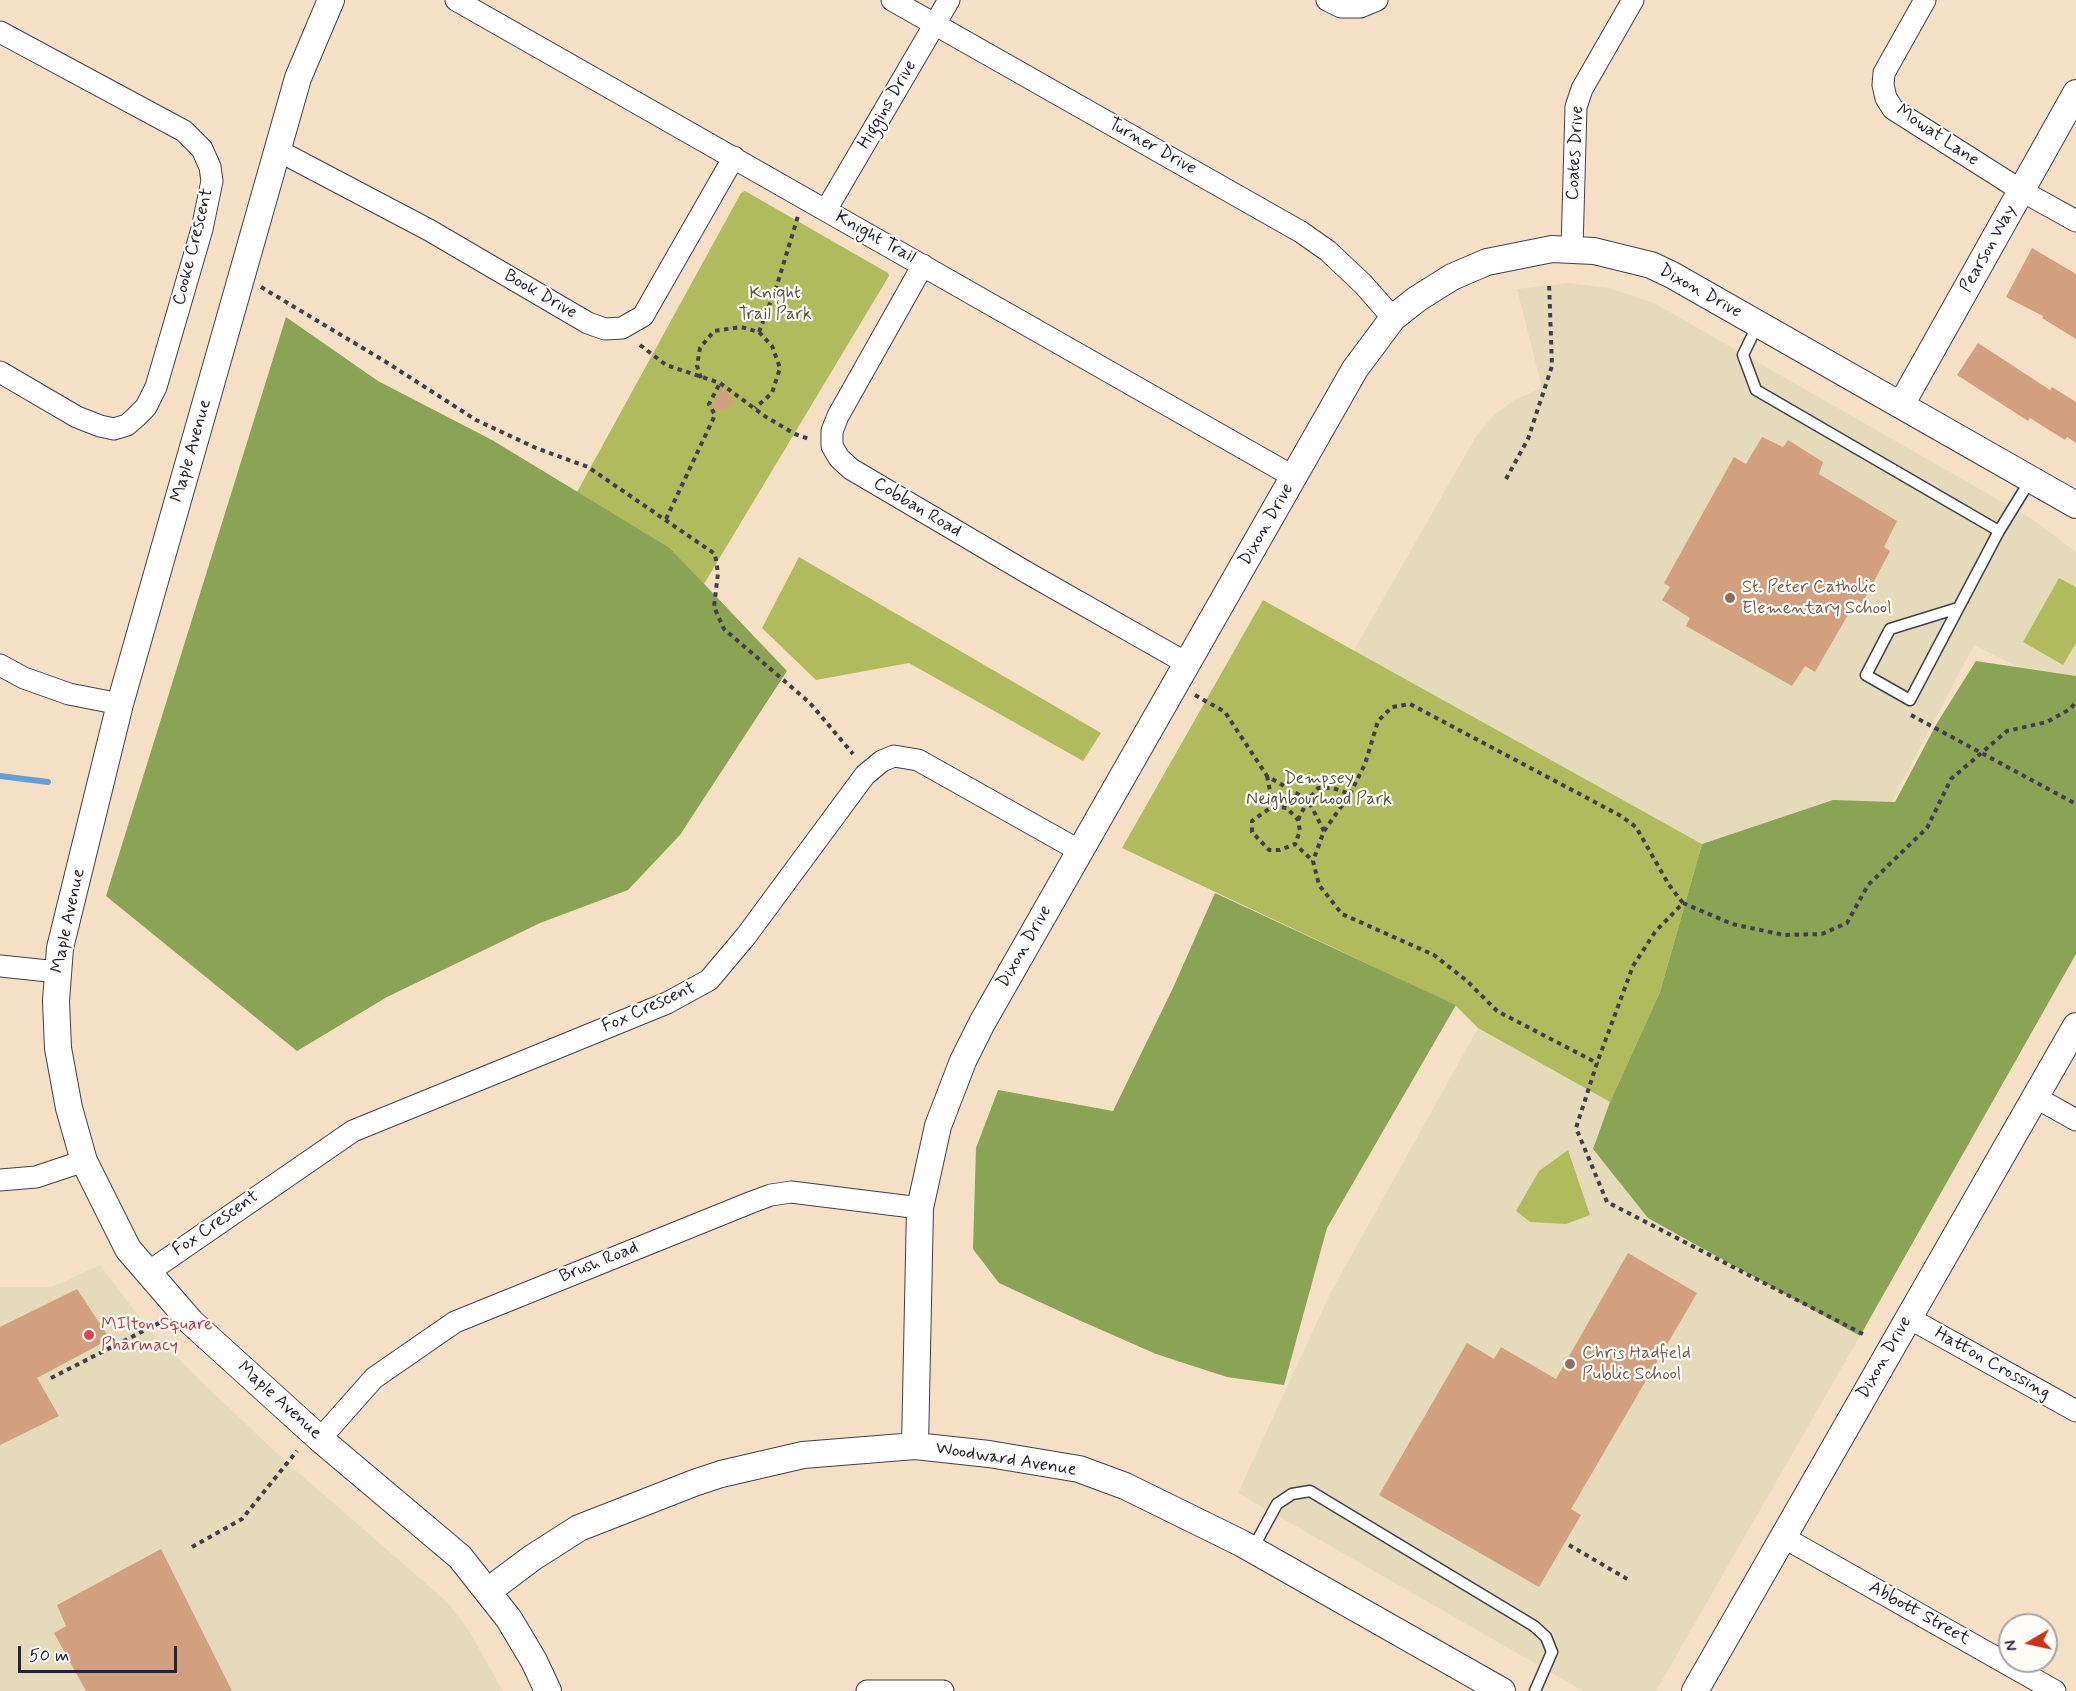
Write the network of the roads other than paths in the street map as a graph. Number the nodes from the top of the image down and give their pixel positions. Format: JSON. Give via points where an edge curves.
{"nodes":[{"id":1,"x":331,"y":0,"type":"edge"},
{"id":2,"x":456,"y":0,"type":"edge"},
{"id":3,"x":892,"y":0,"type":"edge"},
{"id":4,"x":949,"y":0,"type":"edge"},
{"id":5,"x":1327,"y":0,"type":"edge"},
{"id":6,"x":1377,"y":0,"type":"edge"},
{"id":7,"x":1633,"y":0,"type":"edge"},
{"id":8,"x":1925,"y":0,"type":"edge"},
{"id":9,"x":935,"y":25,"type":"junction"},
{"id":10,"x":0,"y":32,"type":"edge"},
{"id":11,"x":2076,"y":93,"type":"edge"},
{"id":12,"x":279,"y":151,"type":"junction"},
{"id":13,"x":734,"y":157,"type":"junction"},
{"id":14,"x":2022,"y":191,"type":"junction"},
{"id":15,"x":826,"y":210,"type":"junction"},
{"id":16,"x":2076,"y":221,"type":"edge"},
{"id":17,"x":1572,"y":249,"type":"junction"},
{"id":18,"x":923,"y":265,"type":"junction"},
{"id":19,"x":1393,"y":318,"type":"junction"},
{"id":20,"x":1759,"y":324,"type":"junction"},
{"id":21,"x":0,"y":372,"type":"edge"},
{"id":22,"x":1902,"y":405,"type":"junction"},
{"id":23,"x":1294,"y":477,"type":"junction"},
{"id":24,"x":2031,"y":479,"type":"junction"},
{"id":25,"x":2076,"y":505,"type":"edge"},
{"id":26,"x":1999,"y":531,"type":"junction"},
{"id":27,"x":1958,"y":608,"type":"junction"},
{"id":28,"x":1188,"y":664,"type":"junction"},
{"id":29,"x":0,"y":665,"type":"edge"},
{"id":30,"x":120,"y":704,"type":"junction"},
{"id":31,"x":1080,"y":850,"type":"junction"},
{"id":32,"x":0,"y":966,"type":"edge"},
{"id":33,"x":58,"y":972,"type":"junction"},
{"id":34,"x":2076,"y":1026,"type":"edge"},
{"id":35,"x":2035,"y":1097,"type":"junction"},
{"id":36,"x":2076,"y":1120,"type":"edge"},
{"id":37,"x":84,"y":1161,"type":"junction"},
{"id":38,"x":0,"y":1180,"type":"edge"},
{"id":39,"x":920,"y":1208,"type":"junction"},
{"id":40,"x":147,"y":1273,"type":"junction"},
{"id":41,"x":1909,"y":1318,"type":"junction"},
{"id":42,"x":2076,"y":1411,"type":"edge"},
{"id":43,"x":320,"y":1438,"type":"junction"},
{"id":44,"x":915,"y":1446,"type":"junction"},
{"id":45,"x":1783,"y":1537,"type":"junction"},
{"id":46,"x":1252,"y":1550,"type":"junction"},
{"id":47,"x":488,"y":1591,"type":"junction"},
{"id":48,"x":548,"y":1691,"type":"edge"},
{"id":49,"x":867,"y":1691,"type":"edge"},
{"id":50,"x":943,"y":1691,"type":"edge"},
{"id":51,"x":1502,"y":1691,"type":"edge"},
{"id":52,"x":1535,"y":1691,"type":"edge"},
{"id":53,"x":1695,"y":1691,"type":"edge"},
{"id":54,"x":2055,"y":1691,"type":"edge"}],
"edges":[{"from":1,"to":12,"type":"street","name":"Maple Avenue","via":[[298,78]]},
{"from":2,"to":13,"type":"street","name":"Knight Trail"},
{"from":3,"to":9,"type":"street","name":"Turner Drive"},
{"from":4,"to":9,"type":"street","name":"Higgins Drive"},
{"from":5,"to":6,"type":"street","via":[[1341,7],[1360,7]]},
{"from":7,"to":17,"type":"street","name":"Coates Drive","via":[[1576,107]]},
{"from":8,"to":14,"type":"street","name":"Mowat Lane","via":[[1884,73],[1886,98],[1893,109]]},
{"from":9,"to":15,"type":"street","name":"Higgins Drive"},
{"from":9,"to":19,"type":"street","name":"Turner Drive","via":[[1307,236],[1363,284]]},
{"from":10,"to":21,"type":"street","name":"Cooke Crescent","via":[[184,130],[202,149],[212,181],[156,387],[136,417],[114,429],[100,426],[77,417]]},
{"from":11,"to":14,"type":"street","name":"Pearson Way"},
{"from":12,"to":13,"type":"street","name":"Book Drive","via":[[605,329],[622,328],[643,316]]},
{"from":12,"to":30,"type":"street","name":"Maple Avenue"},
{"from":13,"to":15,"type":"street","name":"Knight Trail"},
{"from":14,"to":16,"type":"street","name":"Mowat Lane"},
{"from":14,"to":22,"type":"street","name":"Pearson Way"},
{"from":15,"to":18,"type":"street","name":"Knight Trail"},
{"from":17,"to":19,"type":"street","name":"Dixon Drive","via":[[1505,257],[1470,268],[1435,287]]},
{"from":17,"to":20,"type":"street","name":"Dixon Drive","via":[[1615,254],[1651,265]]},
{"from":18,"to":23,"type":"street","name":"Knight Trail"},
{"from":18,"to":28,"type":"street","name":"Cobban Road","via":[[838,416],[832,446],[839,458],[974,542]]},
{"from":19,"to":23,"type":"street","name":"Dixon Drive","via":[[1356,369]]},
{"from":20,"to":22,"type":"street","name":"Dixon Drive"},
{"from":20,"to":26,"type":"lane","via":[[1743,355],[1756,390]]},
{"from":22,"to":24,"type":"street","name":"Dixon Drive"},
{"from":23,"to":28,"type":"street","name":"Dixon Drive"},
{"from":24,"to":25,"type":"street","name":"Dixon Drive"},
{"from":24,"to":26,"type":"lane"},
{"from":26,"to":27,"type":"lane"},
{"from":27,"to":27,"type":"lane","via":[[1910,700],[1866,675],[1890,629]]},
{"from":28,"to":31,"type":"street","name":"Dixon Drive"},
{"from":29,"to":30,"type":"street","via":[[69,694]]},
{"from":30,"to":33,"type":"street","name":"Maple Avenue","via":[[60,948]]},
{"from":31,"to":39,"type":"street","name":"Dixon Drive","via":[[963,1061],[938,1126]]},
{"from":31,"to":40,"type":"street","name":"Fox Crescent","via":[[918,760],[894,756],[882,761],[865,775],[709,980],[667,1003],[353,1131]]},
{"from":32,"to":33,"type":"street"},
{"from":33,"to":37,"type":"street","name":"Maple Avenue","via":[[56,1018],[60,1058]]},
{"from":34,"to":35,"type":"street","name":"Dixon Drive"},
{"from":35,"to":36,"type":"street"},
{"from":35,"to":41,"type":"street","name":"Dixon Drive"},
{"from":37,"to":38,"type":"street","via":[[36,1177]]},
{"from":37,"to":40,"type":"street","name":"Maple Avenue","via":[[112,1221]]},
{"from":39,"to":43,"type":"street","name":"Brush Road","via":[[790,1192],[771,1194],[455,1322],[374,1378]]},
{"from":39,"to":44,"type":"street","name":"Dixon Drive"},
{"from":40,"to":43,"type":"street","name":"Maple Avenue","via":[[191,1322]]},
{"from":41,"to":42,"type":"street","name":"Hatton Crossing"},
{"from":41,"to":45,"type":"street","name":"Dixon Drive"},
{"from":43,"to":47,"type":"street","name":"Maple Avenue","via":[[458,1555]]},
{"from":44,"to":46,"type":"street","name":"Woodward Avenue","via":[[1078,1469],[1125,1486]]},
{"from":44,"to":47,"type":"street","name":"Woodward Avenue","via":[[803,1455],[694,1483],[579,1528]]},
{"from":45,"to":53,"type":"street","name":"Dixon Drive"},
{"from":45,"to":54,"type":"street","name":"Abbott Street"},
{"from":46,"to":51,"type":"street","name":"Woodward Avenue"},
{"from":46,"to":52,"type":"lane","via":[[1277,1504],[1292,1494],[1310,1491],[1534,1626],[1546,1637],[1552,1652]]},
{"from":47,"to":48,"type":"street","name":"Maple Avenue","via":[[523,1640]]},
{"from":49,"to":50,"type":"street"}]}
